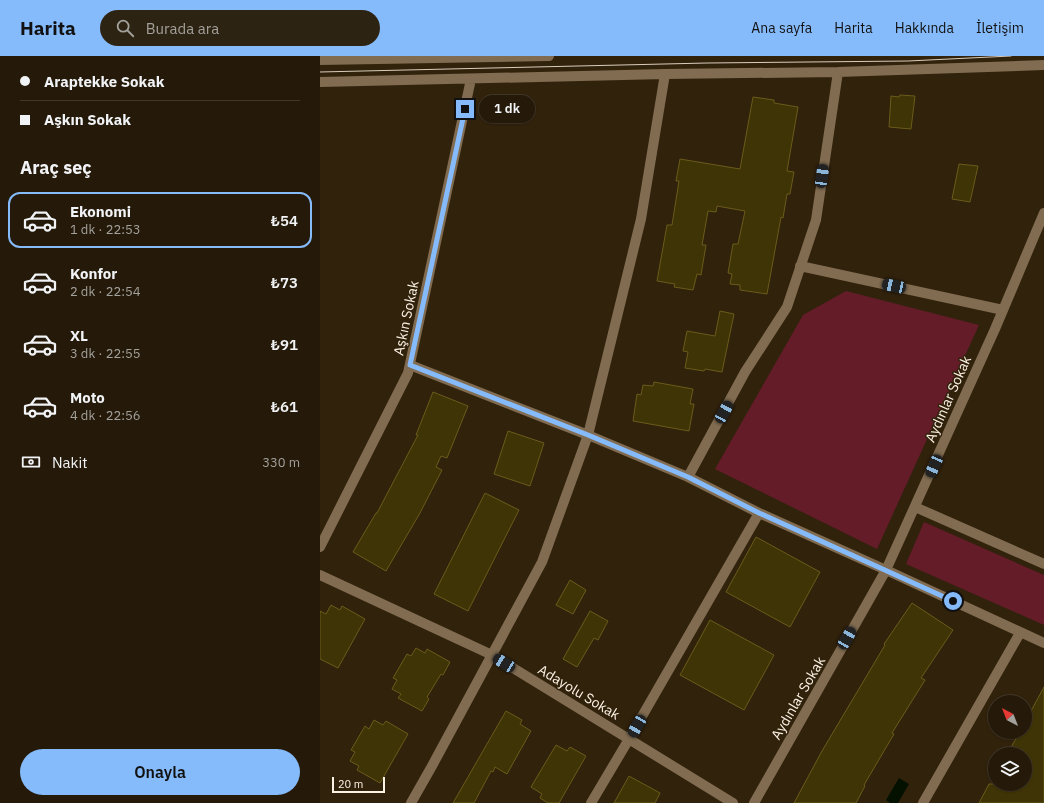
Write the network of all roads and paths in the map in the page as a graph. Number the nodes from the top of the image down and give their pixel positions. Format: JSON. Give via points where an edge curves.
{"nodes":[{"id":1,"x":534,"y":56,"type":"edge"},
{"id":2,"x":549,"y":56,"type":"edge"},
{"id":3,"x":381,"y":58,"type":"edge"},
{"id":4,"x":320,"y":60,"type":"edge"},
{"id":5,"x":1044,"y":65,"type":"edge"},
{"id":6,"x":838,"y":72,"type":"junction"},
{"id":7,"x":665,"y":74,"type":"junction"},
{"id":8,"x":471,"y":79,"type":"junction"},
{"id":9,"x":320,"y":82,"type":"edge"},
{"id":10,"x":1044,"y":216,"type":"edge"},
{"id":11,"x":800,"y":266,"type":"junction"},
{"id":12,"x":1003,"y":310,"type":"junction"},
{"id":13,"x":410,"y":365,"type":"junction"},
{"id":14,"x":588,"y":435,"type":"junction"},
{"id":15,"x":688,"y":477,"type":"junction"},
{"id":16,"x":915,"y":507,"type":"junction"},
{"id":17,"x":759,"y":513,"type":"junction"},
{"id":18,"x":320,"y":547,"type":"edge"},
{"id":19,"x":1044,"y":564,"type":"edge"},
{"id":20,"x":886,"y":570,"type":"junction"},
{"id":21,"x":320,"y":575,"type":"edge"},
{"id":22,"x":1020,"y":632,"type":"junction"},
{"id":23,"x":1044,"y":643,"type":"edge"},
{"id":24,"x":492,"y":655,"type":"junction"},
{"id":25,"x":629,"y":739,"type":"junction"},
{"id":26,"x":411,"y":803,"type":"edge"},
{"id":27,"x":591,"y":803,"type":"edge"},
{"id":28,"x":733,"y":803,"type":"edge"},
{"id":29,"x":754,"y":803,"type":"edge"},
{"id":30,"x":923,"y":803,"type":"edge"}],
"edges":[{"from":1,"to":2,"type":"street"},
{"from":1,"to":3,"type":"street"},
{"from":3,"to":4,"type":"street"},
{"from":5,"to":6,"type":"street"},
{"from":6,"to":7,"type":"street"},
{"from":6,"to":11,"type":"street","via":[[816,220]]},
{"from":7,"to":8,"type":"street"},
{"from":7,"to":14,"type":"street","via":[[642,219]]},
{"from":8,"to":9,"type":"street"},
{"from":8,"to":13,"type":"street","name":"Aşkın Sokak"},
{"from":10,"to":12,"type":"street","name":"Aydınlar Sokak"},
{"from":11,"to":12,"type":"street"},
{"from":11,"to":15,"type":"street","via":[[787,308],[745,372]]},
{"from":12,"to":16,"type":"street","name":"Aydınlar Sokak"},
{"from":13,"to":14,"type":"street"},
{"from":13,"to":18,"type":"street","name":"Aşkın Sokak"},
{"from":14,"to":15,"type":"street"},
{"from":14,"to":24,"type":"street","via":[[542,562]]},
{"from":15,"to":17,"type":"street"},
{"from":16,"to":19,"type":"street"},
{"from":16,"to":20,"type":"street","name":"Aydınlar Sokak"},
{"from":17,"to":20,"type":"street"},
{"from":17,"to":25,"type":"street"},
{"from":20,"to":22,"type":"street"},
{"from":20,"to":29,"type":"street","name":"Aydınlar Sokak"},
{"from":21,"to":24,"type":"street","name":"Adayolu Sokak"},
{"from":22,"to":23,"type":"street"},
{"from":22,"to":30,"type":"street"},
{"from":24,"to":25,"type":"street","name":"Adayolu Sokak"},
{"from":24,"to":26,"type":"street"},
{"from":25,"to":27,"type":"street"},
{"from":25,"to":28,"type":"street","name":"Adayolu Sokak"}]}
